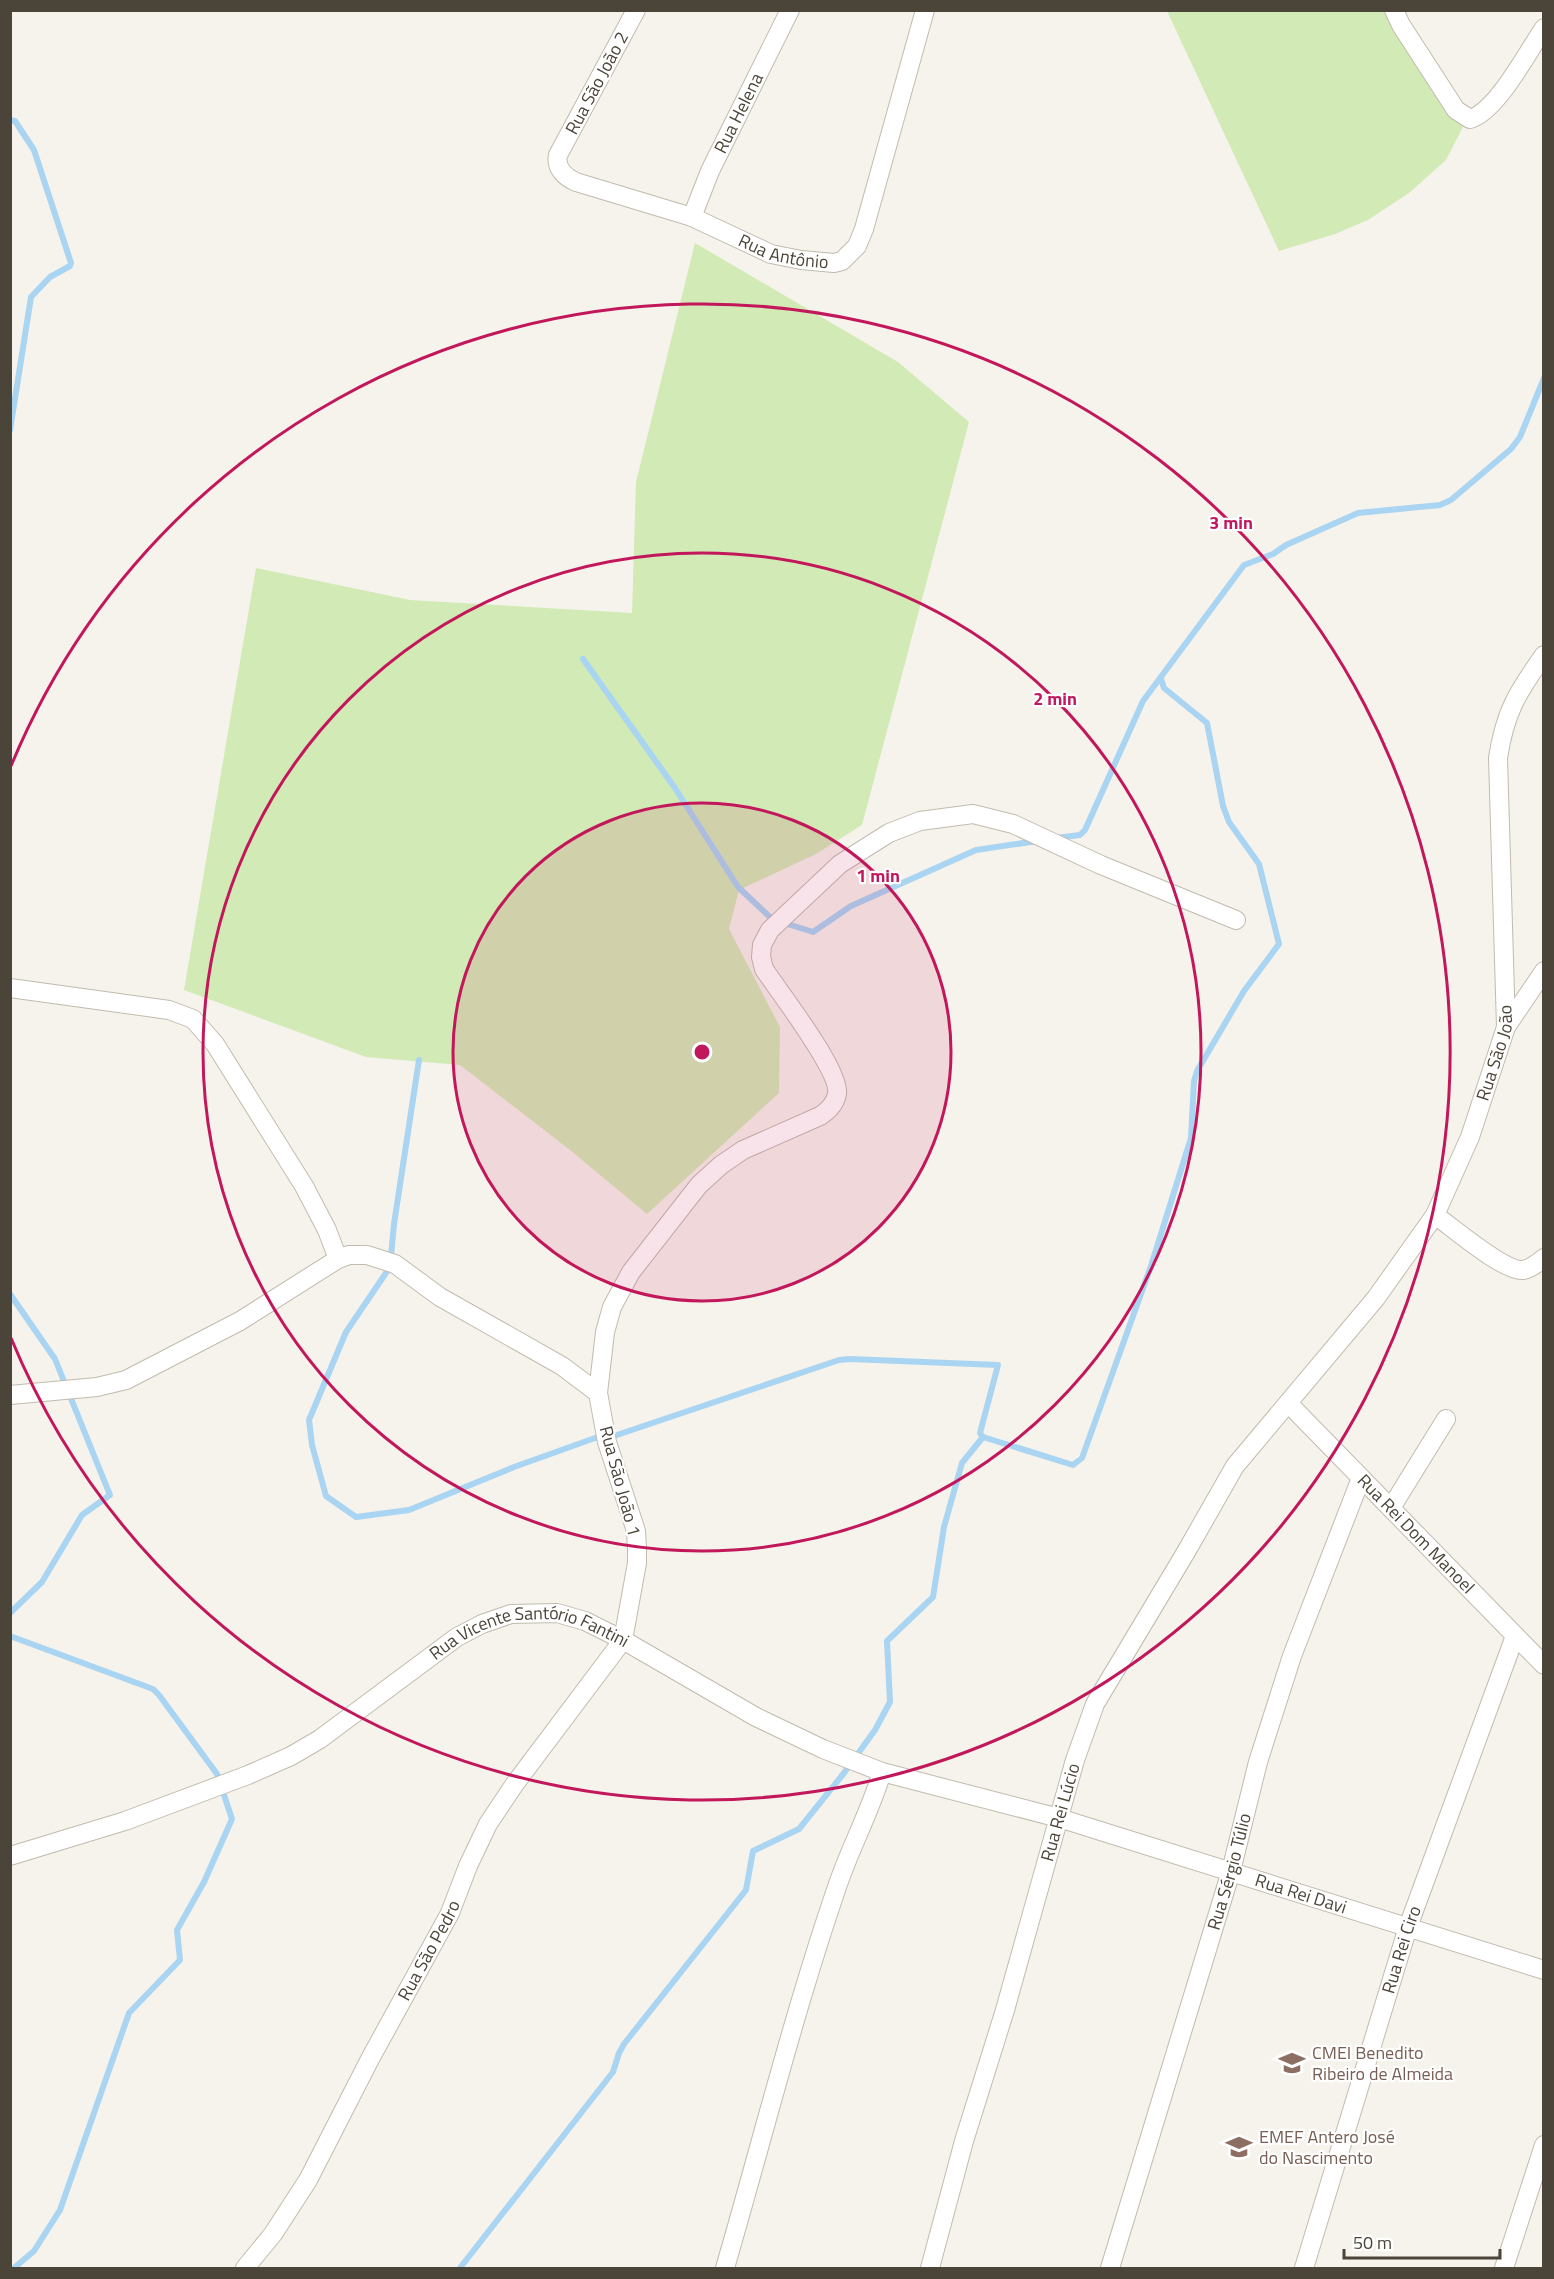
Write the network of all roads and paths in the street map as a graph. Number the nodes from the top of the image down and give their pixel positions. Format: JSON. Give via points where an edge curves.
{"nodes":[{"id":1,"x":636,"y":10,"type":"edge"},
{"id":2,"x":790,"y":10,"type":"edge"},
{"id":3,"x":925,"y":10,"type":"edge"},
{"id":4,"x":1394,"y":10,"type":"edge"},
{"id":5,"x":1544,"y":28,"type":"edge"},
{"id":6,"x":558,"y":155,"type":"joint"},
{"id":7,"x":692,"y":217,"type":"junction"},
{"id":8,"x":1544,"y":655,"type":"edge"},
{"id":9,"x":1236,"y":920,"type":"dead end"},
{"id":10,"x":1544,"y":971,"type":"edge"},
{"id":11,"x":10,"y":988,"type":"edge"},
{"id":12,"x":1506,"y":1027,"type":"junction"},
{"id":13,"x":1435,"y":1215,"type":"junction"},
{"id":14,"x":1544,"y":1258,"type":"edge"},
{"id":15,"x":338,"y":1259,"type":"junction"},
{"id":16,"x":598,"y":1393,"type":"junction"},
{"id":17,"x":10,"y":1395,"type":"edge"},
{"id":18,"x":1288,"y":1402,"type":"junction"},
{"id":19,"x":1446,"y":1419,"type":"dead end"},
{"id":20,"x":1361,"y":1478,"type":"junction"},
{"id":21,"x":1391,"y":1508,"type":"junction"},
{"id":22,"x":1515,"y":1636,"type":"junction"},
{"id":23,"x":623,"y":1640,"type":"junction"},
{"id":24,"x":1544,"y":1665,"type":"edge"},
{"id":25,"x":882,"y":1772,"type":"junction"},
{"id":26,"x":1059,"y":1818,"type":"junction"},
{"id":27,"x":10,"y":1856,"type":"edge"},
{"id":28,"x":1231,"y":1871,"type":"junction"},
{"id":29,"x":1408,"y":1927,"type":"junction"},
{"id":30,"x":1544,"y":1970,"type":"edge"},
{"id":31,"x":1544,"y":2145,"type":"edge"},
{"id":32,"x":245,"y":2268,"type":"edge"},
{"id":33,"x":725,"y":2268,"type":"edge"},
{"id":34,"x":930,"y":2268,"type":"edge"},
{"id":35,"x":1110,"y":2268,"type":"edge"},
{"id":36,"x":1304,"y":2268,"type":"edge"},
{"id":37,"x":1504,"y":2268,"type":"edge"}],
"edges":[{"from":1,"to":6,"type":"street","name":"Rua São João 2"},
{"from":2,"to":7,"type":"street","name":"Rua Helena","via":[[710,171]]},
{"from":3,"to":7,"type":"street","name":"Rua Antônio","via":[[864,229],[842,261],[801,260],[771,254]]},
{"from":4,"to":5,"type":"street","via":[[1456,110],[1470,119],[1494,102]]},
{"from":6,"to":7,"type":"street","name":"Rua Antônio","via":[[560,170],[570,180]]},
{"from":8,"to":12,"type":"street","name":"Rua São João","via":[[1512,704],[1498,758]]},
{"from":9,"to":16,"type":"street","name":"Rua São João 1","via":[[1013,824],[973,814],[920,821],[889,833],[840,864],[770,930],[761,957],[764,969],[831,1071],[837,1086],[834,1103],[820,1116],[743,1150],[699,1185],[631,1272],[612,1308],[605,1332]]},
{"from":10,"to":12,"type":"street"},
{"from":11,"to":15,"type":"street","via":[[169,1010],[193,1019],[215,1044],[304,1186]]},
{"from":12,"to":13,"type":"street","name":"Rua São João","via":[[1470,1137]]},
{"from":13,"to":14,"type":"street","via":[[1514,1269],[1524,1270]]},
{"from":13,"to":18,"type":"street","name":"Rua São João","via":[[1376,1298]]},
{"from":15,"to":16,"type":"street","via":[[367,1255],[395,1264],[440,1298],[562,1366]]},
{"from":15,"to":17,"type":"street","via":[[240,1321],[126,1380],[97,1387]]},
{"from":16,"to":23,"type":"street","name":"Rua São João 1","via":[[607,1442],[636,1531],[637,1563]]},
{"from":18,"to":20,"type":"street","name":"Rua Rei Dom Manoel"},
{"from":18,"to":26,"type":"street","name":"Rua Rei Lúcio","via":[[1235,1466],[1095,1704]]},
{"from":19,"to":21,"type":"street"},
{"from":20,"to":21,"type":"street","name":"Rua Rei Dom Manoel"},
{"from":20,"to":28,"type":"street","name":"Rua Sérgio Túlio","via":[[1292,1656],[1258,1762]]},
{"from":21,"to":22,"type":"street","name":"Rua Rei Dom Manoel"},
{"from":22,"to":24,"type":"street","name":"Rua Rei Dom Manoel"},
{"from":22,"to":29,"type":"street","name":"Rua Rei Ciro"},
{"from":23,"to":25,"type":"street","name":"Rua Vicente Santório Fantini","via":[[756,1717]]},
{"from":23,"to":27,"type":"street","name":"Rua Vicente Santório Fantini","via":[[557,1613],[511,1614],[482,1624],[457,1637],[320,1739],[291,1756],[125,1821]]},
{"from":23,"to":32,"type":"street","name":"Rua São Pedro","via":[[488,1824],[450,1914],[308,2180]]},
{"from":25,"to":26,"type":"street","name":"Rua Vicente Santório Fantini"},
{"from":25,"to":33,"type":"street","via":[[826,1920]]},
{"from":26,"to":28,"type":"street","name":"Rua Rei Davi"},
{"from":26,"to":34,"type":"street","name":"Rua Rei Lúcio"},
{"from":28,"to":29,"type":"street","name":"Rua Rei Davi"},
{"from":28,"to":35,"type":"street","name":"Rua Sérgio Túlio"},
{"from":29,"to":30,"type":"street","name":"Rua Rei Davi"},
{"from":29,"to":36,"type":"street","name":"Rua Rei Ciro"},
{"from":31,"to":37,"type":"street"}]}
